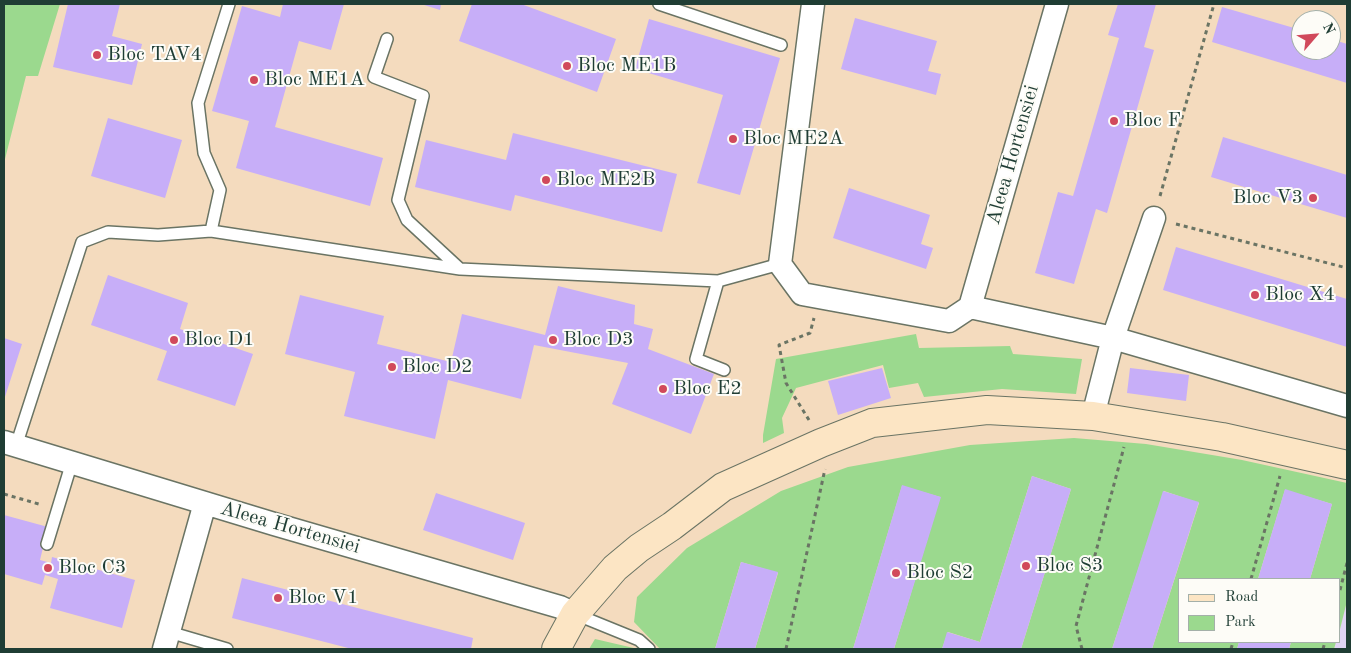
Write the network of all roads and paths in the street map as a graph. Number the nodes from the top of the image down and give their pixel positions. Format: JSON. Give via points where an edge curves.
{"nodes":[{"id":1,"x":229,"y":4,"type":"edge"},
{"id":2,"x":659,"y":4,"type":"edge"},
{"id":3,"x":813,"y":4,"type":"edge"},
{"id":4,"x":1057,"y":4,"type":"edge"},
{"id":5,"x":1214,"y":4,"type":"edge"},
{"id":6,"x":388,"y":38,"type":"dead end"},
{"id":7,"x":781,"y":45,"type":"dead end"},
{"id":8,"x":1154,"y":218,"type":"junction"},
{"id":9,"x":212,"y":231,"type":"junction"},
{"id":10,"x":780,"y":264,"type":"junction"},
{"id":11,"x":1347,"y":268,"type":"edge"},
{"id":12,"x":460,"y":269,"type":"junction"},
{"id":13,"x":718,"y":281,"type":"junction"},
{"id":14,"x":819,"y":297,"type":"junction"},
{"id":15,"x":970,"y":307,"type":"junction"},
{"id":16,"x":1113,"y":338,"type":"junction"},
{"id":17,"x":724,"y":370,"type":"dead end"},
{"id":18,"x":1347,"y":406,"type":"edge"},
{"id":19,"x":1093,"y":416,"type":"junction"},
{"id":20,"x":812,"y":425,"type":"dead end"},
{"id":21,"x":1126,"y":442,"type":"dead end"},
{"id":22,"x":10,"y":444,"type":"edge"},
{"id":23,"x":72,"y":462,"type":"junction"},
{"id":24,"x":827,"y":463,"type":"dead end"},
{"id":25,"x":1347,"y":465,"type":"edge"},
{"id":26,"x":1283,"y":468,"type":"dead end"},
{"id":27,"x":4,"y":494,"type":"edge"},
{"id":28,"x":205,"y":503,"type":"junction"},
{"id":29,"x":57,"y":510,"type":"junction"},
{"id":30,"x":47,"y":544,"type":"dead end"},
{"id":31,"x":1347,"y":564,"type":"edge"},
{"id":32,"x":1251,"y":578,"type":"edge"},
{"id":33,"x":1341,"y":586,"type":"edge"},
{"id":34,"x":576,"y":614,"type":"junction"},
{"id":35,"x":166,"y":640,"type":"edge"},
{"id":36,"x":227,"y":649,"type":"edge"},
{"id":37,"x":556,"y":649,"type":"edge"},
{"id":38,"x":649,"y":649,"type":"edge"},
{"id":39,"x":786,"y":649,"type":"edge"},
{"id":40,"x":1082,"y":649,"type":"edge"}],
"edges":[{"from":1,"to":9,"type":"lane","via":[[198,103],[204,153],[220,190]]},
{"from":2,"to":7,"type":"lane"},
{"from":3,"to":10,"type":"street"},
{"from":4,"to":15,"type":"street","name":"Aleea Hortensiei"},
{"from":5,"to":8,"type":"path"},
{"from":6,"to":12,"type":"lane","via":[[374,78],[423,96],[398,200],[407,220]]},
{"from":8,"to":11,"type":"path"},
{"from":8,"to":16,"type":"street"},
{"from":9,"to":12,"type":"lane"},
{"from":9,"to":22,"type":"lane","via":[[158,236],[108,232],[82,242]]},
{"from":10,"to":13,"type":"lane"},
{"from":10,"to":14,"type":"street","via":[[802,294]]},
{"from":12,"to":13,"type":"lane"},
{"from":13,"to":17,"type":"lane","via":[[696,359]]},
{"from":14,"to":15,"type":"street","via":[[949,321]]},
{"from":14,"to":20,"type":"path","via":[[810,334],[779,345],[786,383]]},
{"from":15,"to":16,"type":"street"},
{"from":16,"to":18,"type":"street"},
{"from":16,"to":19,"type":"street"},
{"from":19,"to":25,"type":"street","via":[[1222,436]]},
{"from":19,"to":34,"type":"street","via":[[986,410],[872,423],[724,487],[615,568]]},
{"from":21,"to":40,"type":"path","via":[[1076,626]]},
{"from":22,"to":23,"type":"street","name":"Aleea Hortensiei"},
{"from":23,"to":28,"type":"street","name":"Aleea Hortensiei"},
{"from":23,"to":29,"type":"lane"},
{"from":24,"to":39,"type":"path"},
{"from":26,"to":32,"type":"path"},
{"from":27,"to":29,"type":"path"},
{"from":28,"to":34,"type":"street","name":"Aleea Hortensiei"},
{"from":28,"to":35,"type":"street"},
{"from":29,"to":30,"type":"lane"},
{"from":31,"to":33,"type":"path"},
{"from":34,"to":37,"type":"street"},
{"from":34,"to":38,"type":"lane","via":[[639,640]]},
{"from":35,"to":36,"type":"lane"}]}
